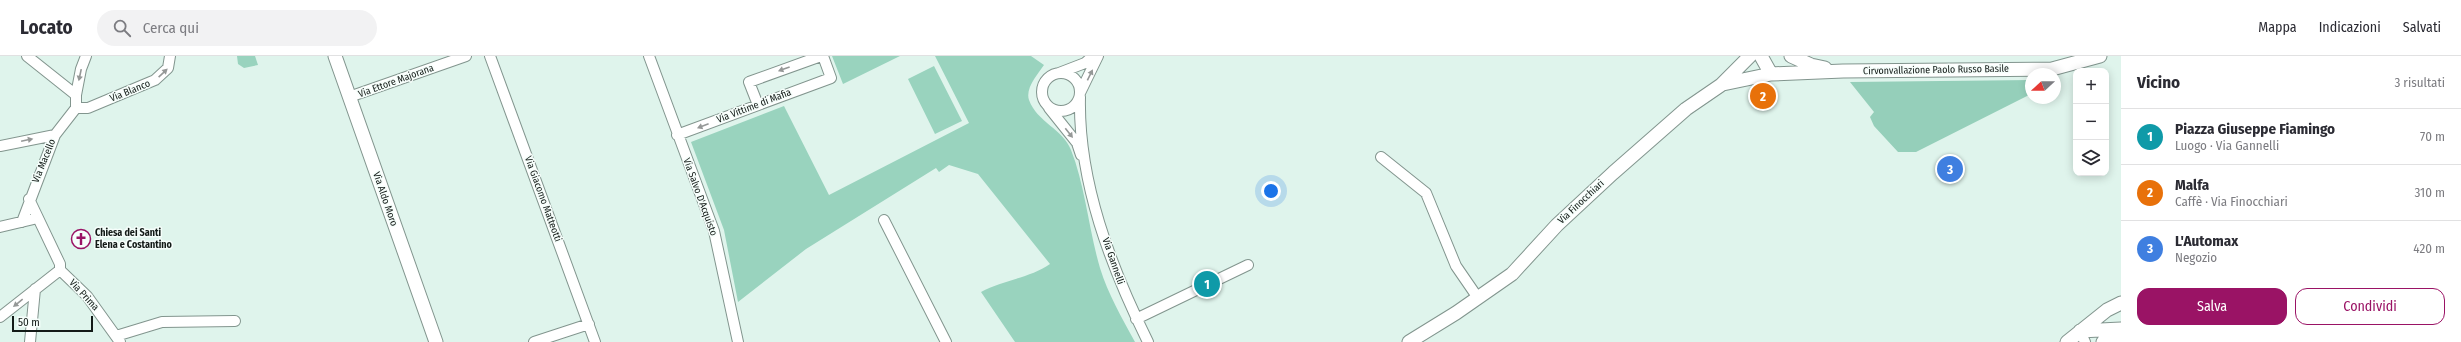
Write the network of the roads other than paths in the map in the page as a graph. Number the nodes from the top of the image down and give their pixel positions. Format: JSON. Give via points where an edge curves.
{"nodes":[{"id":1,"x":28,"y":56,"type":"edge"},
{"id":2,"x":86,"y":56,"type":"edge"},
{"id":3,"x":170,"y":56,"type":"edge"},
{"id":4,"x":335,"y":56,"type":"edge"},
{"id":5,"x":466,"y":56,"type":"edge"},
{"id":6,"x":490,"y":56,"type":"edge"},
{"id":7,"x":649,"y":56,"type":"edge"},
{"id":8,"x":822,"y":56,"type":"edge"},
{"id":9,"x":1093,"y":56,"type":"edge"},
{"id":10,"x":1098,"y":56,"type":"edge"},
{"id":11,"x":1750,"y":56,"type":"edge"},
{"id":12,"x":1760,"y":56,"type":"edge"},
{"id":13,"x":1791,"y":56,"type":"edge"},
{"id":14,"x":2100,"y":56,"type":"edge"},
{"id":15,"x":1843,"y":71,"type":"junction"},
{"id":16,"x":1059,"y":73,"type":"junction"},
{"id":17,"x":1771,"y":74,"type":"junction"},
{"id":18,"x":1721,"y":85,"type":"junction"},
{"id":19,"x":76,"y":95,"type":"junction"},
{"id":20,"x":1080,"y":95,"type":"junction"},
{"id":21,"x":349,"y":97,"type":"junction"},
{"id":22,"x":1045,"y":102,"type":"junction"},
{"id":23,"x":758,"y":105,"type":"junction"},
{"id":24,"x":76,"y":108,"type":"junction"},
{"id":25,"x":55,"y":134,"type":"junction"},
{"id":26,"x":678,"y":135,"type":"junction"},
{"id":27,"x":0,"y":146,"type":"edge"},
{"id":28,"x":1381,"y":157,"type":"dead end"},
{"id":29,"x":1088,"y":176,"type":"junction"},
{"id":30,"x":29,"y":199,"type":"junction"},
{"id":31,"x":38,"y":218,"type":"junction"},
{"id":32,"x":884,"y":220,"type":"dead end"},
{"id":33,"x":22,"y":222,"type":"junction"},
{"id":34,"x":0,"y":227,"type":"edge"},
{"id":35,"x":1248,"y":265,"type":"dead end"},
{"id":36,"x":60,"y":270,"type":"junction"},
{"id":37,"x":35,"y":289,"type":"junction"},
{"id":38,"x":1478,"y":298,"type":"junction"},
{"id":39,"x":2121,"y":303,"type":"edge"},
{"id":40,"x":0,"y":317,"type":"edge"},
{"id":41,"x":1136,"y":319,"type":"junction"},
{"id":42,"x":235,"y":321,"type":"dead end"},
{"id":43,"x":589,"y":324,"type":"junction"},
{"id":44,"x":2121,"y":329,"type":"edge"},
{"id":45,"x":2121,"y":335,"type":"edge"},
{"id":46,"x":2083,"y":336,"type":"edge"},
{"id":47,"x":118,"y":339,"type":"edge"},
{"id":48,"x":30,"y":342,"type":"edge"},
{"id":49,"x":436,"y":342,"type":"edge"},
{"id":50,"x":534,"y":342,"type":"edge"},
{"id":51,"x":595,"y":342,"type":"edge"},
{"id":52,"x":738,"y":342,"type":"edge"},
{"id":53,"x":946,"y":342,"type":"edge"},
{"id":54,"x":1148,"y":342,"type":"edge"},
{"id":55,"x":1409,"y":342,"type":"edge"},
{"id":56,"x":2067,"y":342,"type":"edge"},
{"id":57,"x":2103,"y":342,"type":"edge"}],
"edges":[{"from":1,"to":19,"type":"street"},
{"from":2,"to":19,"type":"street","one_way":true},
{"from":24,"to":3,"type":"street","name":"Via Blanco","one_way":true,"via":[[88,108],[155,80],[168,68]]},
{"from":4,"to":21,"type":"street","name":"Via Aldo Moro"},
{"from":5,"to":21,"type":"street","name":"Via Ettore Majorana"},
{"from":6,"to":43,"type":"street","name":"Via Giacomo Matteotti"},
{"from":7,"to":26,"type":"street","name":"Via Salvo D'Acquisto"},
{"from":8,"to":23,"type":"street","name":"Via Vittime di Mafia","via":[[831,78]]},
{"from":8,"to":23,"type":"street","one_way":true,"via":[[749,82]]},
{"from":9,"to":16,"type":"street","via":[[1085,63]]},
{"from":20,"to":10,"type":"street","name":"Via Gannelli","one_way":true},
{"from":11,"to":18,"type":"street","name":"Via Finocchiari"},
{"from":12,"to":17,"type":"street"},
{"from":13,"to":15,"type":"street","via":[[1811,65]]},
{"from":14,"to":15,"type":"street","name":"Cirvonvallazione Paolo Russo Basile","via":[[2052,69]]},
{"from":15,"to":17,"type":"street"},
{"from":16,"to":20,"type":"street","via":[[1076,80]]},
{"from":16,"to":22,"type":"street","via":[[1046,81],[1043,95]]},
{"from":17,"to":18,"type":"street"},
{"from":18,"to":38,"type":"street","name":"Via Finocchiari","via":[[1686,109],[1557,225],[1512,274]]},
{"from":19,"to":24,"type":"street"},
{"from":20,"to":22,"type":"street","via":[[1077,104],[1064,111],[1050,108]]},
{"from":20,"to":29,"type":"street","name":"Via Gannelli","via":[[1081,126]]},
{"from":21,"to":49,"type":"street","name":"Via Aldo Moro"},
{"from":22,"to":29,"type":"street","name":"Via Gannelli","one_way":true,"via":[[1076,143]]},
{"from":23,"to":26,"type":"street","name":"Via Vittime di Mafia","one_way":true},
{"from":24,"to":25,"type":"street","name":"Via Macello"},
{"from":27,"to":25,"type":"street","one_way":true},
{"from":25,"to":30,"type":"street","name":"Via Macello"},
{"from":26,"to":52,"type":"street","name":"Via Salvo D'Acquisto","via":[[714,231]]},
{"from":28,"to":38,"type":"street","via":[[1426,193],[1449,252]]},
{"from":29,"to":41,"type":"street","name":"Via Gannelli","via":[[1108,252]]},
{"from":30,"to":31,"type":"street"},
{"from":30,"to":33,"type":"street","name":"Via Macello"},
{"from":31,"to":33,"type":"street"},
{"from":31,"to":36,"type":"street","via":[[60,264]]},
{"from":32,"to":53,"type":"street"},
{"from":33,"to":34,"type":"street"},
{"from":35,"to":41,"type":"street"},
{"from":36,"to":37,"type":"street"},
{"from":36,"to":47,"type":"street","name":"Via Prima","via":[[87,296]]},
{"from":37,"to":40,"type":"street","one_way":true},
{"from":37,"to":48,"type":"street"},
{"from":38,"to":55,"type":"street","name":"Via Finocchiari"},
{"from":39,"to":46,"type":"street","via":[[2107,310]]},
{"from":41,"to":54,"type":"street","name":"Via Gannelli"},
{"from":42,"to":47,"type":"street","via":[[162,322]]},
{"from":43,"to":50,"type":"street"},
{"from":43,"to":51,"type":"street","name":"Via Giacomo Matteotti"},
{"from":44,"to":46,"type":"street"},
{"from":45,"to":57,"type":"street"},
{"from":46,"to":56,"type":"street"}]}
